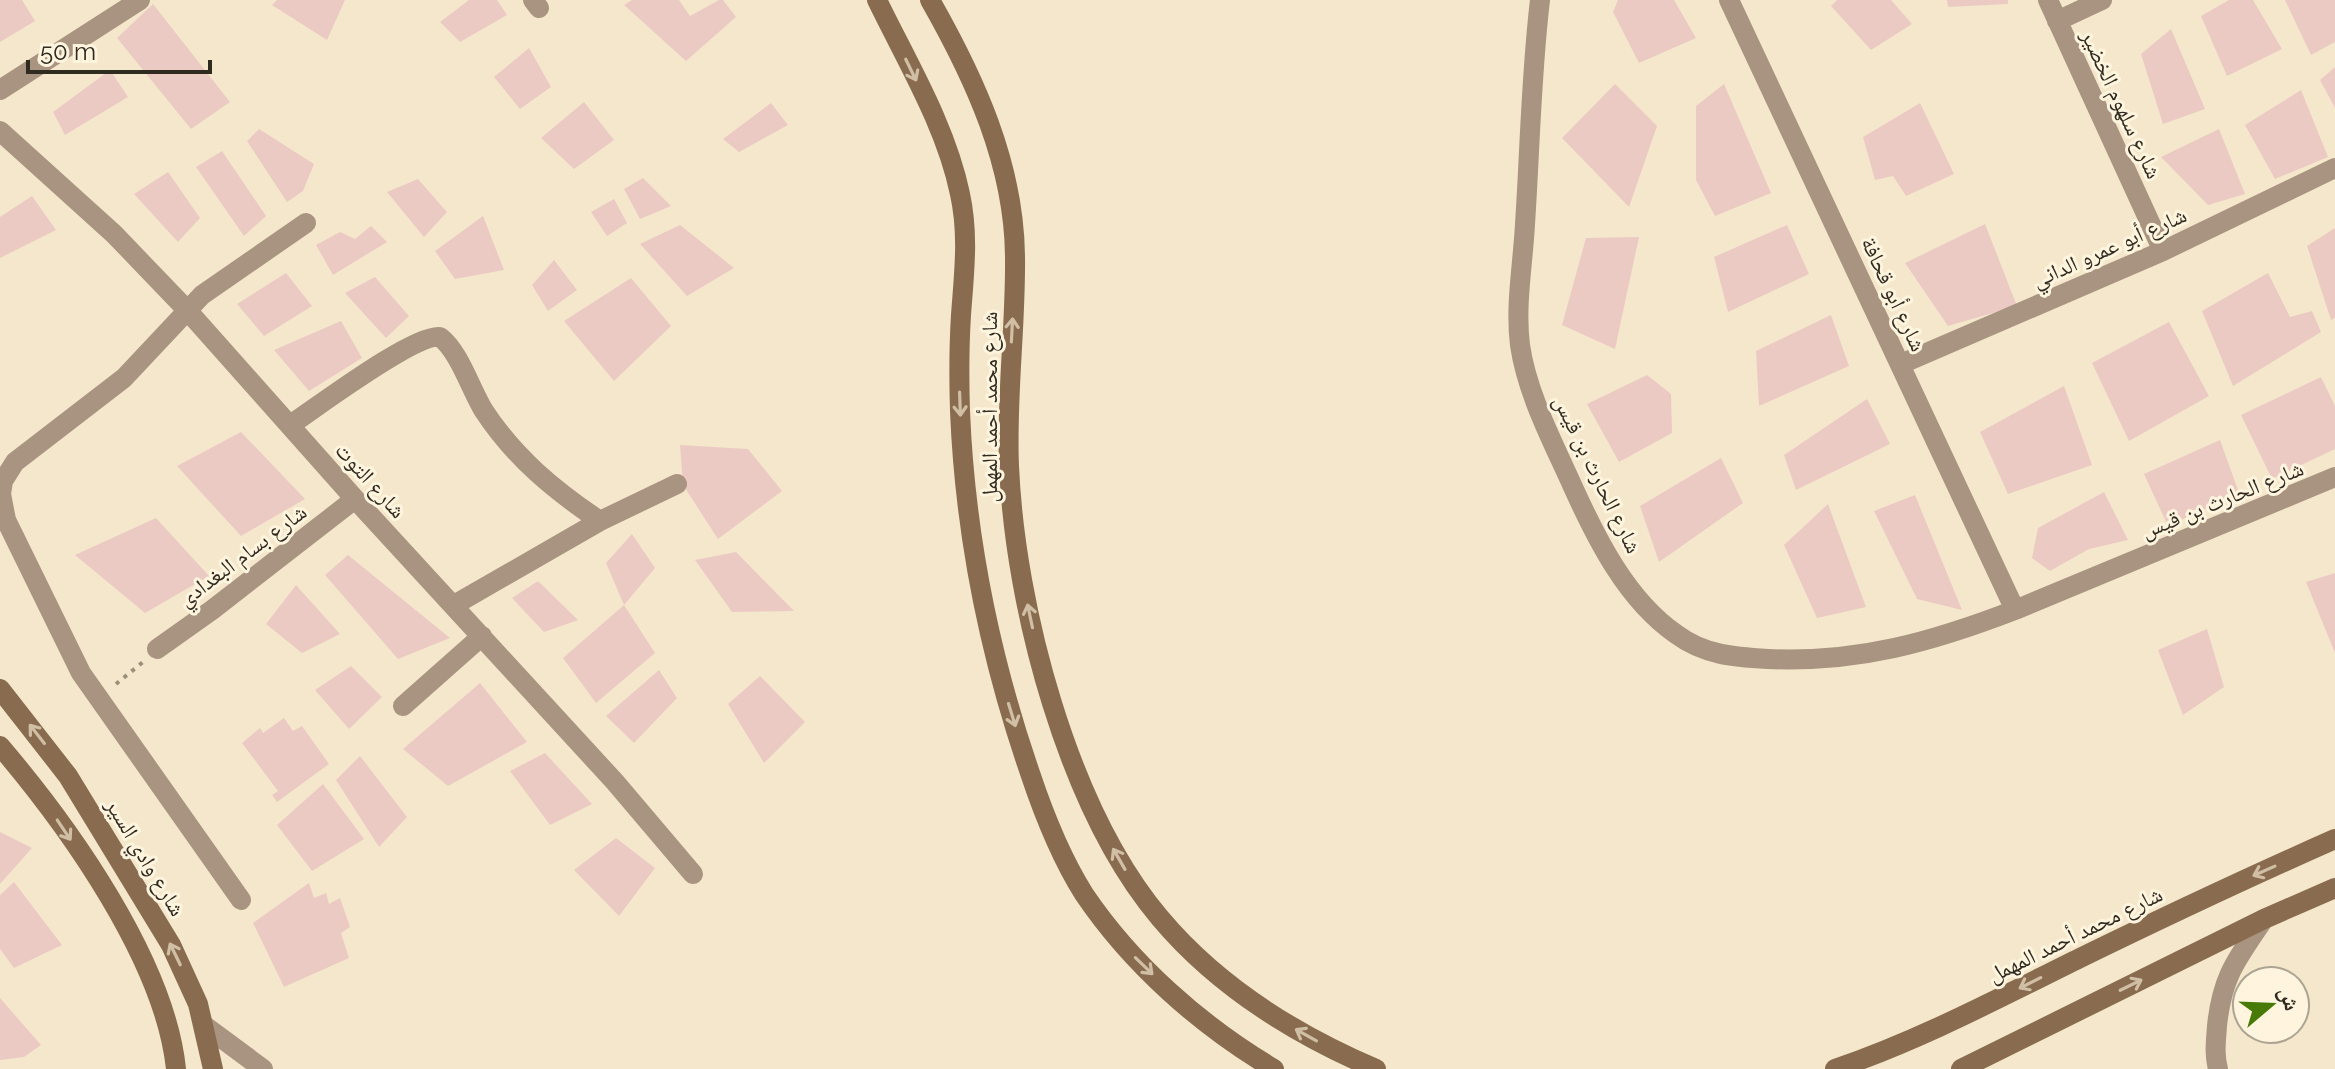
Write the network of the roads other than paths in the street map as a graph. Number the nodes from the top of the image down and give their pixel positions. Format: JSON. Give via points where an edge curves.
{"nodes":[{"id":1,"x":140,"y":0,"type":"edge"},
{"id":2,"x":877,"y":0,"type":"edge"},
{"id":3,"x":930,"y":0,"type":"edge"},
{"id":4,"x":1540,"y":0,"type":"edge"},
{"id":5,"x":1729,"y":0,"type":"edge"},
{"id":6,"x":2048,"y":0,"type":"edge"},
{"id":7,"x":2102,"y":0,"type":"edge"},
{"id":8,"x":2057,"y":21,"type":"junction"},
{"id":9,"x":0,"y":90,"type":"edge"},
{"id":10,"x":0,"y":131,"type":"edge"},
{"id":11,"x":2335,"y":168,"type":"edge"},
{"id":12,"x":306,"y":223,"type":"dead end"},
{"id":13,"x":2163,"y":251,"type":"junction"},
{"id":14,"x":187,"y":310,"type":"junction"},
{"id":15,"x":1901,"y":364,"type":"junction"},
{"id":16,"x":290,"y":425,"type":"junction"},
{"id":17,"x":2335,"y":477,"type":"edge"},
{"id":18,"x":677,"y":484,"type":"dead end"},
{"id":19,"x":355,"y":499,"type":"junction"},
{"id":20,"x":600,"y":521,"type":"junction"},
{"id":21,"x":454,"y":605,"type":"junction"},
{"id":22,"x":2015,"y":610,"type":"junction"},
{"id":23,"x":482,"y":636,"type":"junction"},
{"id":24,"x":157,"y":649,"type":"road end"},
{"id":25,"x":0,"y":689,"type":"edge"},
{"id":26,"x":403,"y":706,"type":"dead end"},
{"id":27,"x":0,"y":746,"type":"edge"},
{"id":28,"x":2335,"y":839,"type":"edge"},
{"id":29,"x":693,"y":874,"type":"dead end"},
{"id":30,"x":2335,"y":888,"type":"edge"},
{"id":31,"x":241,"y":900,"type":"dead end"},
{"id":32,"x":2264,"y":919,"type":"junction"},
{"id":33,"x":205,"y":1026,"type":"junction"},
{"id":34,"x":170,"y":1032,"type":"junction"},
{"id":35,"x":176,"y":1069,"type":"edge"},
{"id":36,"x":213,"y":1069,"type":"edge"},
{"id":37,"x":263,"y":1069,"type":"edge"},
{"id":38,"x":1274,"y":1069,"type":"edge"},
{"id":39,"x":1376,"y":1069,"type":"edge"},
{"id":40,"x":1835,"y":1069,"type":"edge"},
{"id":41,"x":1961,"y":1069,"type":"edge"},
{"id":42,"x":2218,"y":1069,"type":"edge"}],
"edges":[{"from":1,"to":9,"type":"street"},
{"from":2,"to":38,"type":"main road","name":"شارع محمد أحمد المهمل","one_way":true,"via":[[941,131],[960,192],[966,249],[960,411],[975,555],[1004,689],[1042,806],[1083,891],[1129,952],[1190,1008]]},
{"from":39,"to":3,"type":"main road","name":"شارع محمد أحمد المهمل","one_way":true,"via":[[1262,1009],[1186,947],[1137,890],[1070,753],[1037,650],[1013,517],[1008,405],[1015,255],[1007,181],[981,102]]},
{"from":4,"to":22,"type":"street","name":"شارع الحارث بن قيس","via":[[1520,345],[1551,437],[1620,575],[1670,630],[1727,657],[1868,655]]},
{"from":5,"to":15,"type":"street","name":"شارع أبو قحافة"},
{"from":6,"to":8,"type":"street","name":"شارع سلهوم الخضير"},
{"from":7,"to":8,"type":"street","name":"شارع سلهوم الخضير"},
{"from":8,"to":13,"type":"street","name":"شارع سلهوم الخضير"},
{"from":10,"to":14,"type":"street","name":"شارع التوت","via":[[114,234]]},
{"from":11,"to":13,"type":"street","name":"شارع أبو عمرو الداني"},
{"from":12,"to":14,"type":"street","via":[[226,276]]},
{"from":13,"to":15,"type":"street","name":"شارع أبو عمرو الداني"},
{"from":14,"to":16,"type":"street","name":"شارع التوت"},
{"from":14,"to":31,"type":"street","via":[[124,378],[15,462],[1,494],[6,520],[59,632],[97,697]]},
{"from":15,"to":22,"type":"street","name":"شارع أبو قحافة"},
{"from":16,"to":19,"type":"street","name":"شارع التوت"},
{"from":16,"to":20,"type":"street","via":[[397,352],[419,340],[440,337],[519,458]]},
{"from":17,"to":22,"type":"street","name":"شارع الحارث بن قيس"},
{"from":18,"to":20,"type":"street"},
{"from":19,"to":21,"type":"street","name":"شارع التوت"},
{"from":19,"to":24,"type":"street","name":"شارع بسام البغدادي"},
{"from":20,"to":21,"type":"street"},
{"from":21,"to":23,"type":"street","name":"شارع التوت"},
{"from":23,"to":26,"type":"street"},
{"from":23,"to":29,"type":"street","name":"شارع التوت"},
{"from":33,"to":25,"type":"main road","name":"شارع وادي السير","one_way":true,"via":[[171,945],[97,821]]},
{"from":27,"to":34,"type":"main road","one_way":true,"via":[[107,895],[152,982]]},
{"from":28,"to":40,"type":"main road","name":"شارع محمد أحمد المهمل","one_way":true,"via":[[1956,1020]]},
{"from":30,"to":32,"type":"main road"},
{"from":41,"to":32,"type":"main road","one_way":true},
{"from":32,"to":42,"type":"street","via":[[2230,968],[2220,995]]},
{"from":33,"to":34,"type":"main road"},
{"from":33,"to":36,"type":"main road","name":"شارع وادي السير"},
{"from":33,"to":37,"type":"street"},
{"from":34,"to":35,"type":"main road"}]}
